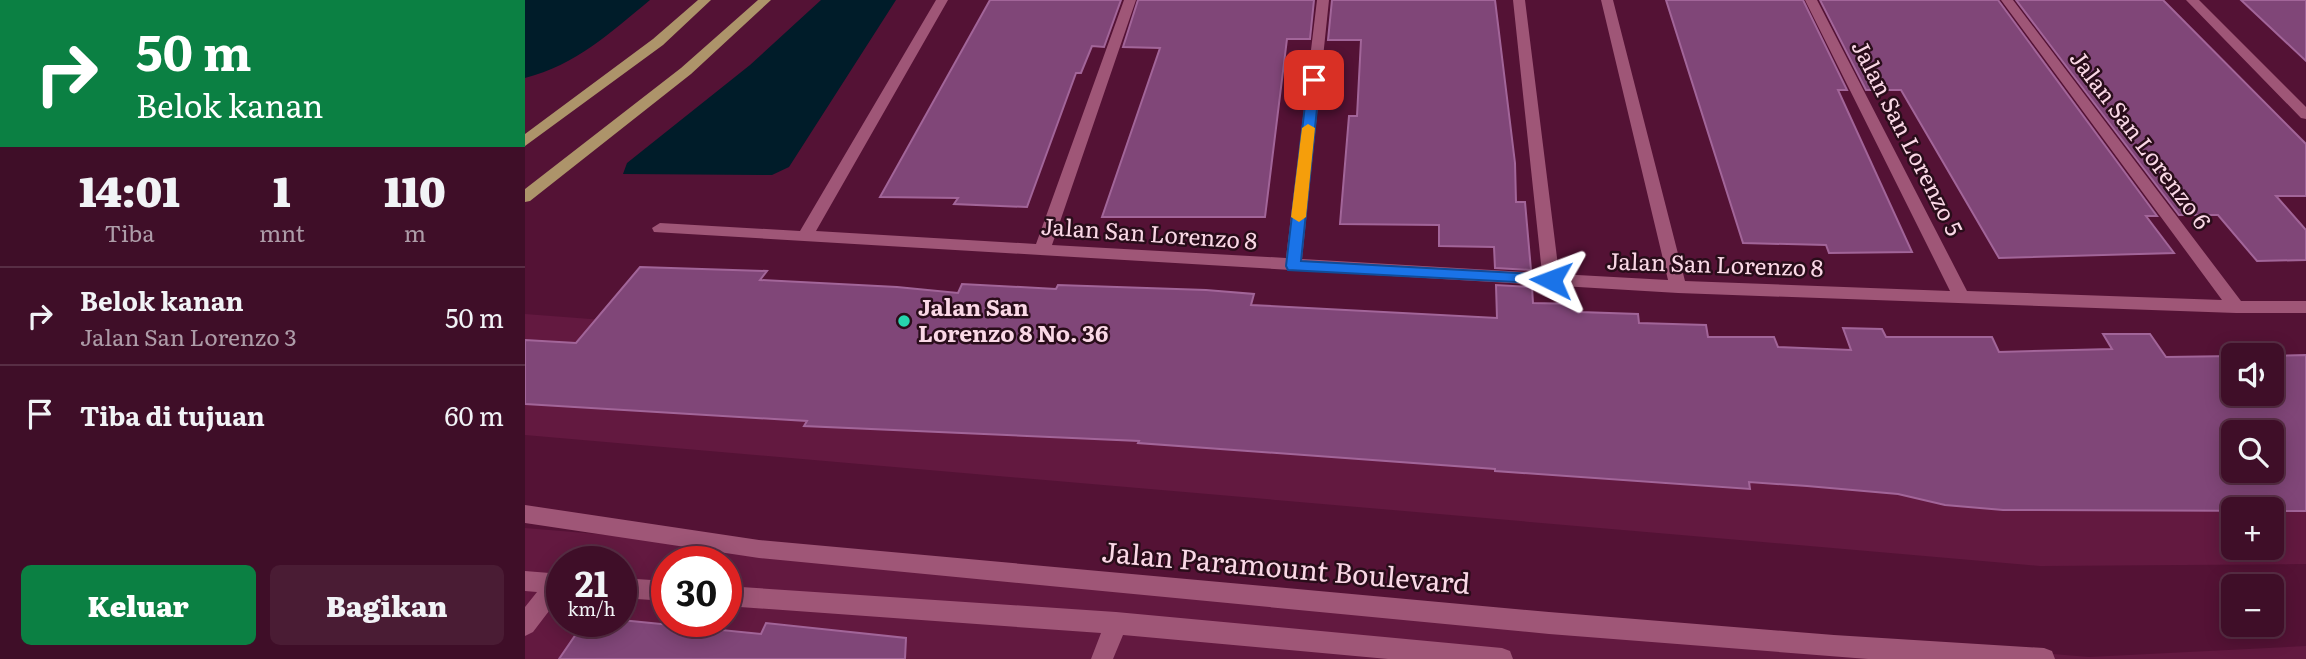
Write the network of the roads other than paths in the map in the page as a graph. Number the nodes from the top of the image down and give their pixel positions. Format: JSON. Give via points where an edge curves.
{"nodes":[{"id":1,"x":705,"y":0,"type":"edge"},
{"id":2,"x":765,"y":0,"type":"edge"},
{"id":3,"x":942,"y":0,"type":"edge"},
{"id":4,"x":1130,"y":0,"type":"edge"},
{"id":5,"x":1323,"y":0,"type":"edge"},
{"id":6,"x":1519,"y":0,"type":"edge"},
{"id":7,"x":1607,"y":0,"type":"edge"},
{"id":8,"x":1811,"y":0,"type":"edge"},
{"id":9,"x":2007,"y":0,"type":"edge"},
{"id":10,"x":2192,"y":0,"type":"edge"},
{"id":11,"x":2306,"y":115,"type":"edge"},
{"id":12,"x":525,"y":141,"type":"edge"},
{"id":13,"x":525,"y":197,"type":"edge"},
{"id":14,"x":660,"y":228,"type":"dead end"},
{"id":15,"x":806,"y":236,"type":"junction"},
{"id":16,"x":1042,"y":250,"type":"junction"},
{"id":17,"x":1293,"y":266,"type":"junction"},
{"id":18,"x":1551,"y":280,"type":"junction"},
{"id":19,"x":1678,"y":287,"type":"junction"},
{"id":20,"x":1962,"y":298,"type":"junction"},
{"id":21,"x":2236,"y":307,"type":"junction"},
{"id":22,"x":2306,"y":307,"type":"edge"},
{"id":23,"x":525,"y":514,"type":"edge"},
{"id":24,"x":525,"y":581,"type":"edge"},
{"id":25,"x":546,"y":583,"type":"edge"},
{"id":26,"x":742,"y":597,"type":"edge"},
{"id":27,"x":546,"y":600,"type":"edge"},
{"id":28,"x":1116,"y":623,"type":"junction"},
{"id":29,"x":525,"y":625,"type":"edge"},
{"id":30,"x":1102,"y":659,"type":"edge"},
{"id":31,"x":1502,"y":659,"type":"edge"},
{"id":32,"x":2044,"y":659,"type":"edge"}],
"edges":[{"from":1,"to":12,"type":"main road","via":[[658,43]]},
{"from":2,"to":13,"type":"main road","via":[[686,71]]},
{"from":3,"to":15,"type":"street"},
{"from":4,"to":16,"type":"street"},
{"from":5,"to":17,"type":"street"},
{"from":6,"to":18,"type":"street"},
{"from":7,"to":19,"type":"street"},
{"from":8,"to":20,"type":"street","name":"Jalan San Lorenzo 5"},
{"from":9,"to":21,"type":"street","name":"Jalan San Lorenzo 6"},
{"from":10,"to":11,"type":"street"},
{"from":14,"to":15,"type":"street","name":"Jalan San Lorenzo 8"},
{"from":15,"to":16,"type":"street","name":"Jalan San Lorenzo 8"},
{"from":16,"to":17,"type":"street","name":"Jalan San Lorenzo 8"},
{"from":17,"to":18,"type":"street","name":"Jalan San Lorenzo 8"},
{"from":18,"to":19,"type":"street","name":"Jalan San Lorenzo 8"},
{"from":19,"to":20,"type":"street","name":"Jalan San Lorenzo 8"},
{"from":20,"to":21,"type":"street","name":"Jalan San Lorenzo 8"},
{"from":21,"to":22,"type":"street","name":"Jalan San Lorenzo 8"},
{"from":23,"to":32,"type":"street","name":"Jalan Paramount Boulevard","via":[[759,549],[1562,624]]},
{"from":24,"to":25,"type":"street"},
{"from":26,"to":28,"type":"street"},
{"from":27,"to":29,"type":"street"},
{"from":28,"to":30,"type":"street"},
{"from":28,"to":31,"type":"street"}]}
